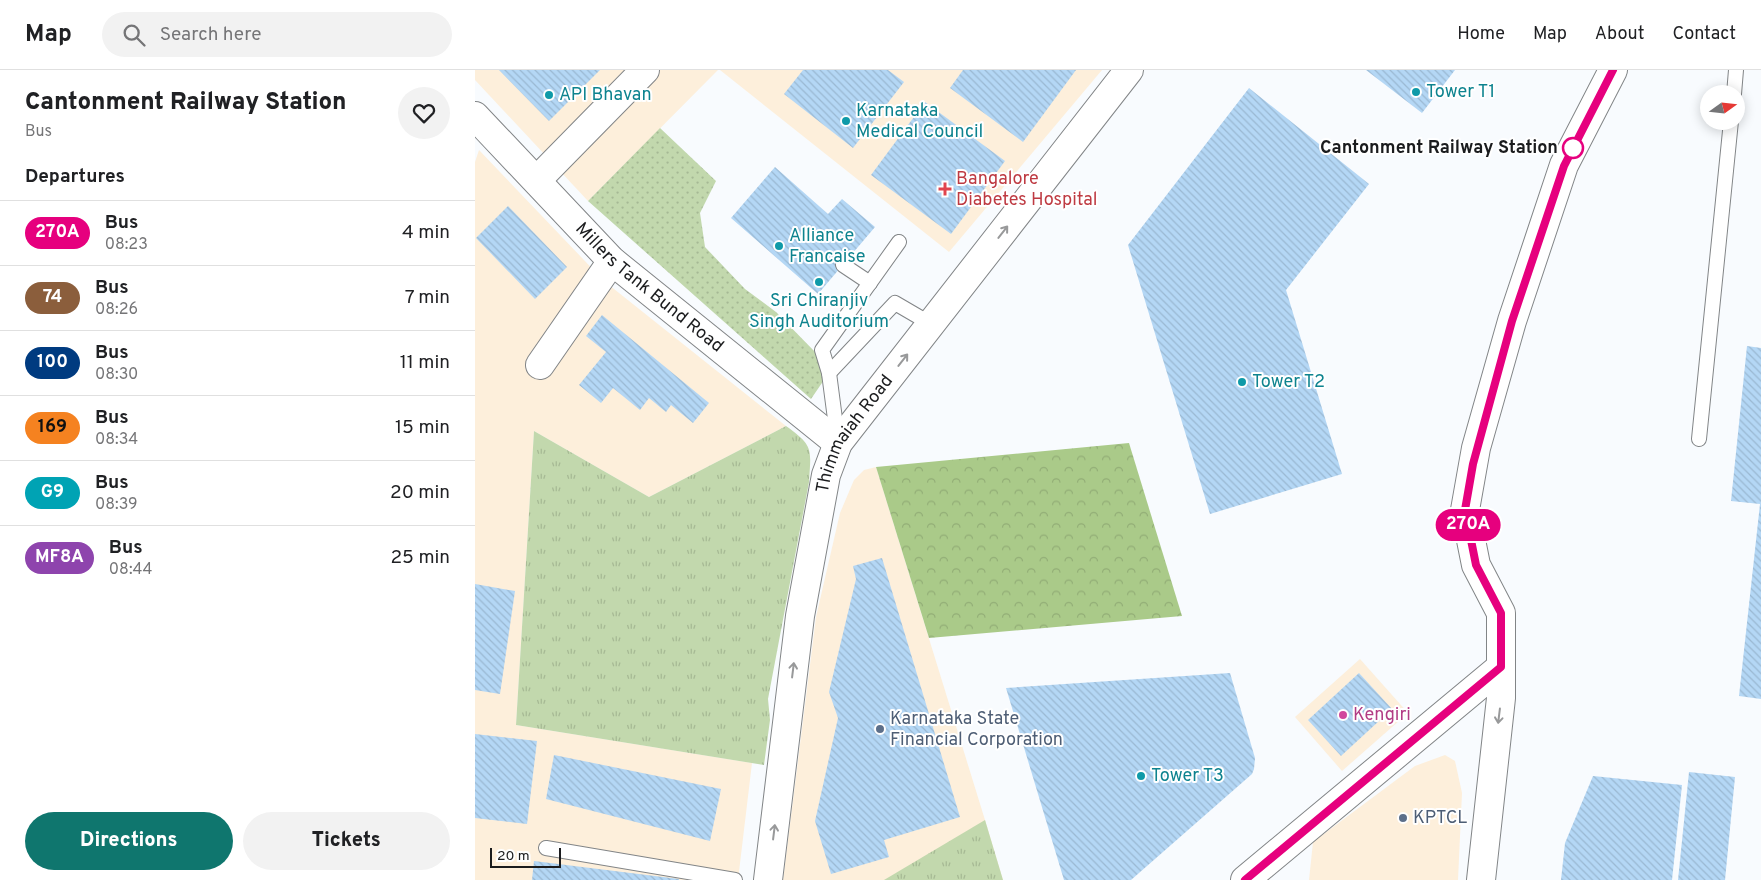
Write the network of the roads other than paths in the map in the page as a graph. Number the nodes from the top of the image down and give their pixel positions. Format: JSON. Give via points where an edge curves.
{"nodes":[{"id":1,"x":645,"y":70,"type":"edge"},
{"id":2,"x":1129,"y":70,"type":"edge"},
{"id":3,"x":1613,"y":70,"type":"edge"},
{"id":4,"x":1736,"y":70,"type":"edge"},
{"id":5,"x":1735,"y":85,"type":"edge"},
{"id":6,"x":475,"y":116,"type":"edge"},
{"id":7,"x":1730,"y":130,"type":"edge"},
{"id":8,"x":537,"y":180,"type":"junction"},
{"id":9,"x":899,"y":242,"type":"dead end"},
{"id":10,"x":612,"y":260,"type":"junction"},
{"id":11,"x":843,"y":266,"type":"dead end"},
{"id":12,"x":870,"y":283,"type":"junction"},
{"id":13,"x":931,"y":324,"type":"junction"},
{"id":14,"x":540,"y":365,"type":"dead end"},
{"id":15,"x":829,"y":373,"type":"junction"},
{"id":16,"x":1699,"y":439,"type":"dead end"},
{"id":17,"x":838,"y":443,"type":"junction"},
{"id":18,"x":1501,"y":667,"type":"junction"},
{"id":19,"x":546,"y":848,"type":"dead end"},
{"id":20,"x":735,"y":880,"type":"edge"},
{"id":21,"x":768,"y":880,"type":"edge"},
{"id":22,"x":1245,"y":880,"type":"edge"},
{"id":23,"x":1481,"y":880,"type":"edge"}],
"edges":[{"from":1,"to":8,"type":"street"},
{"from":13,"to":2,"type":"street","name":"Thimmaiah Road","one_way":true},
{"from":3,"to":18,"type":"street","via":[[1564,166],[1512,321],[1476,448],[1465,510],[1476,565],[1501,613]]},
{"from":4,"to":5,"type":"lane"},
{"from":6,"to":8,"type":"street","name":"Millers Tank Bund Road"},
{"from":7,"to":16,"type":"lane"},
{"from":8,"to":10,"type":"street","name":"Millers Tank Bund Road"},
{"from":9,"to":12,"type":"lane"},
{"from":10,"to":14,"type":"street"},
{"from":10,"to":17,"type":"street","name":"Millers Tank Bund Road"},
{"from":11,"to":12,"type":"lane"},
{"from":12,"to":15,"type":"lane","via":[[822,350]]},
{"from":13,"to":15,"type":"lane","via":[[895,303]]},
{"from":17,"to":13,"type":"street","name":"Thimmaiah Road","one_way":true},
{"from":15,"to":17,"type":"lane"},
{"from":21,"to":17,"type":"street","name":"Thimmaiah Road","one_way":true,"via":[[800,616],[826,475]]},
{"from":18,"to":22,"type":"street"},
{"from":18,"to":23,"type":"street","one_way":true,"via":[[1501,698]]},
{"from":19,"to":20,"type":"lane"}]}
